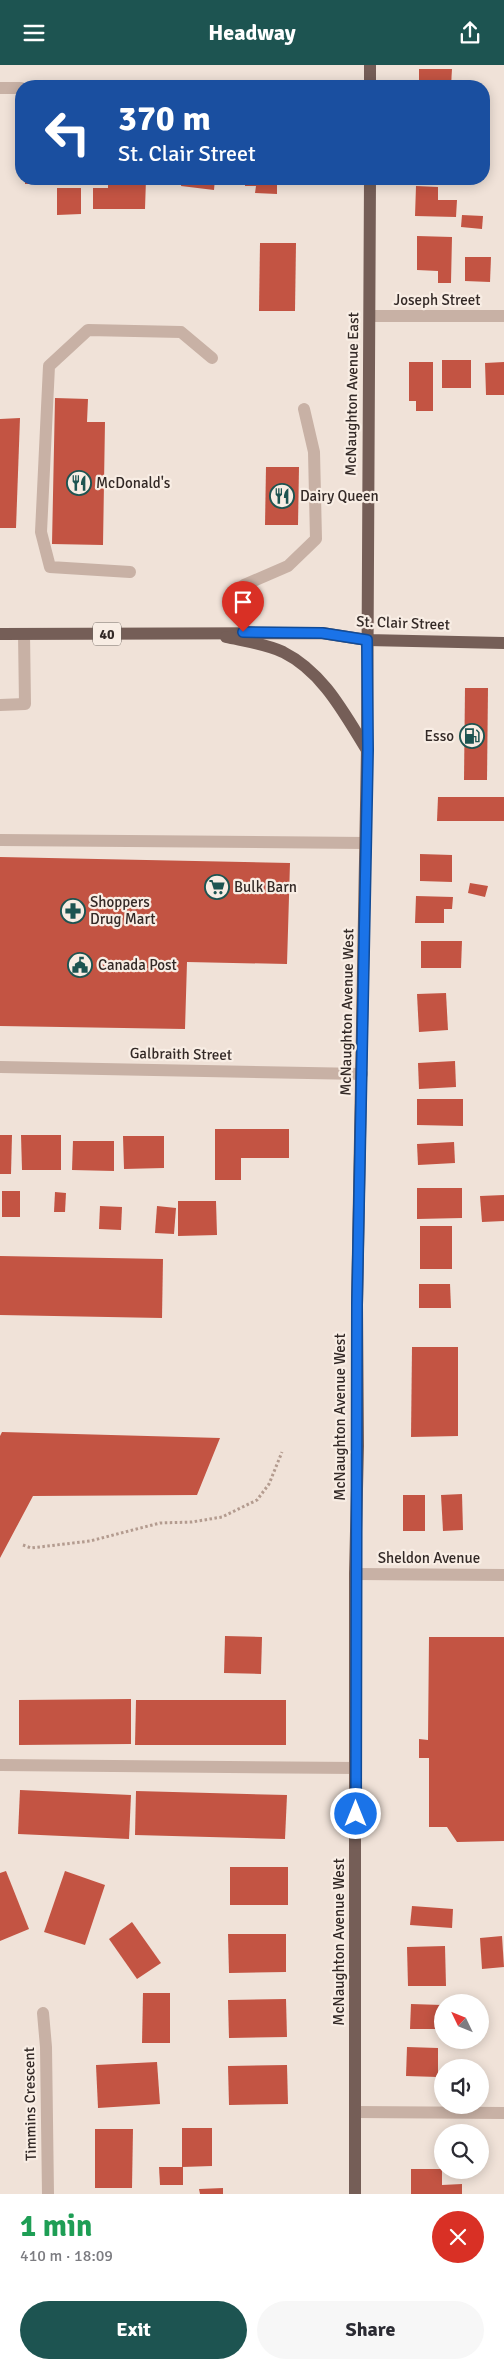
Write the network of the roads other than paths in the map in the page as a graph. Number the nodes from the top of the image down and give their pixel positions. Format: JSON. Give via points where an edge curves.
{"nodes":[{"id":1,"x":370,"y":65,"type":"edge"},
{"id":2,"x":370,"y":80,"type":"edge"},
{"id":3,"x":0,"y":88,"type":"edge"},
{"id":4,"x":15,"y":89,"type":"edge"},
{"id":5,"x":370,"y":185,"type":"edge"},
{"id":6,"x":370,"y":316,"type":"junction"},
{"id":7,"x":504,"y":316,"type":"edge"},
{"id":8,"x":212,"y":358,"type":"dead end"},
{"id":9,"x":304,"y":409,"type":"dead end"},
{"id":10,"x":130,"y":573,"type":"dead end"},
{"id":11,"x":244,"y":585,"type":"dead end"},
{"id":12,"x":213,"y":633,"type":"junction"},
{"id":13,"x":0,"y":634,"type":"edge"},
{"id":14,"x":24,"y":634,"type":"junction"},
{"id":15,"x":367,"y":640,"type":"junction"},
{"id":16,"x":504,"y":643,"type":"edge"},
{"id":17,"x":0,"y":705,"type":"edge"},
{"id":18,"x":368,"y":750,"type":"junction"},
{"id":19,"x":0,"y":840,"type":"edge"},
{"id":20,"x":366,"y":843,"type":"junction"},
{"id":21,"x":0,"y":1067,"type":"edge"},
{"id":22,"x":362,"y":1074,"type":"junction"},
{"id":23,"x":355,"y":1574,"type":"junction"},
{"id":24,"x":504,"y":1575,"type":"edge"},
{"id":25,"x":0,"y":1765,"type":"edge"},
{"id":26,"x":356,"y":1768,"type":"junction"},
{"id":27,"x":43,"y":2013,"type":"dead end"},
{"id":28,"x":356,"y":2111,"type":"junction"},
{"id":29,"x":504,"y":2113,"type":"edge"},
{"id":30,"x":48,"y":2194,"type":"edge"},
{"id":31,"x":355,"y":2194,"type":"edge"}],
"edges":[{"from":1,"to":2,"type":"main road"},
{"from":3,"to":4,"type":"street"},
{"from":5,"to":6,"type":"main road","name":"McNaughton Avenue East"},
{"from":6,"to":7,"type":"street","name":"Joseph Street"},
{"from":6,"to":15,"type":"main road","name":"McNaughton Avenue East"},
{"from":8,"to":10,"type":"street","via":[[182,332],[88,330],[49,366],[42,533],[50,567]]},
{"from":9,"to":11,"type":"street","via":[[314,452],[316,539],[288,566]]},
{"from":12,"to":14,"type":"main road","name":"St. Clair Street","number":"40"},
{"from":12,"to":15,"type":"main road","name":"St. Clair Street","number":"40","via":[[322,633]]},
{"from":12,"to":18,"type":"main road","via":[[282,651],[310,669],[335,699]]},
{"from":13,"to":14,"type":"main road","name":"St. Clair Street","number":"40"},
{"from":14,"to":17,"type":"street","via":[[25,704]]},
{"from":15,"to":16,"type":"main road","name":"St. Clair Street","number":"40"},
{"from":15,"to":18,"type":"main road","name":"McNaughton Avenue West"},
{"from":18,"to":20,"type":"main road","name":"McNaughton Avenue West"},
{"from":19,"to":20,"type":"street"},
{"from":20,"to":22,"type":"main road","name":"McNaughton Avenue West"},
{"from":21,"to":22,"type":"street","name":"Galbraith Street"},
{"from":22,"to":23,"type":"main road","name":"McNaughton Avenue West"},
{"from":23,"to":24,"type":"street","name":"Sheldon Avenue"},
{"from":23,"to":26,"type":"main road","name":"McNaughton Avenue West"},
{"from":25,"to":26,"type":"street"},
{"from":26,"to":28,"type":"main road","name":"McNaughton Avenue West"},
{"from":27,"to":30,"type":"street","name":"Timmins Crescent"},
{"from":28,"to":29,"type":"street"},
{"from":28,"to":31,"type":"main road","name":"McNaughton Avenue West"}]}
